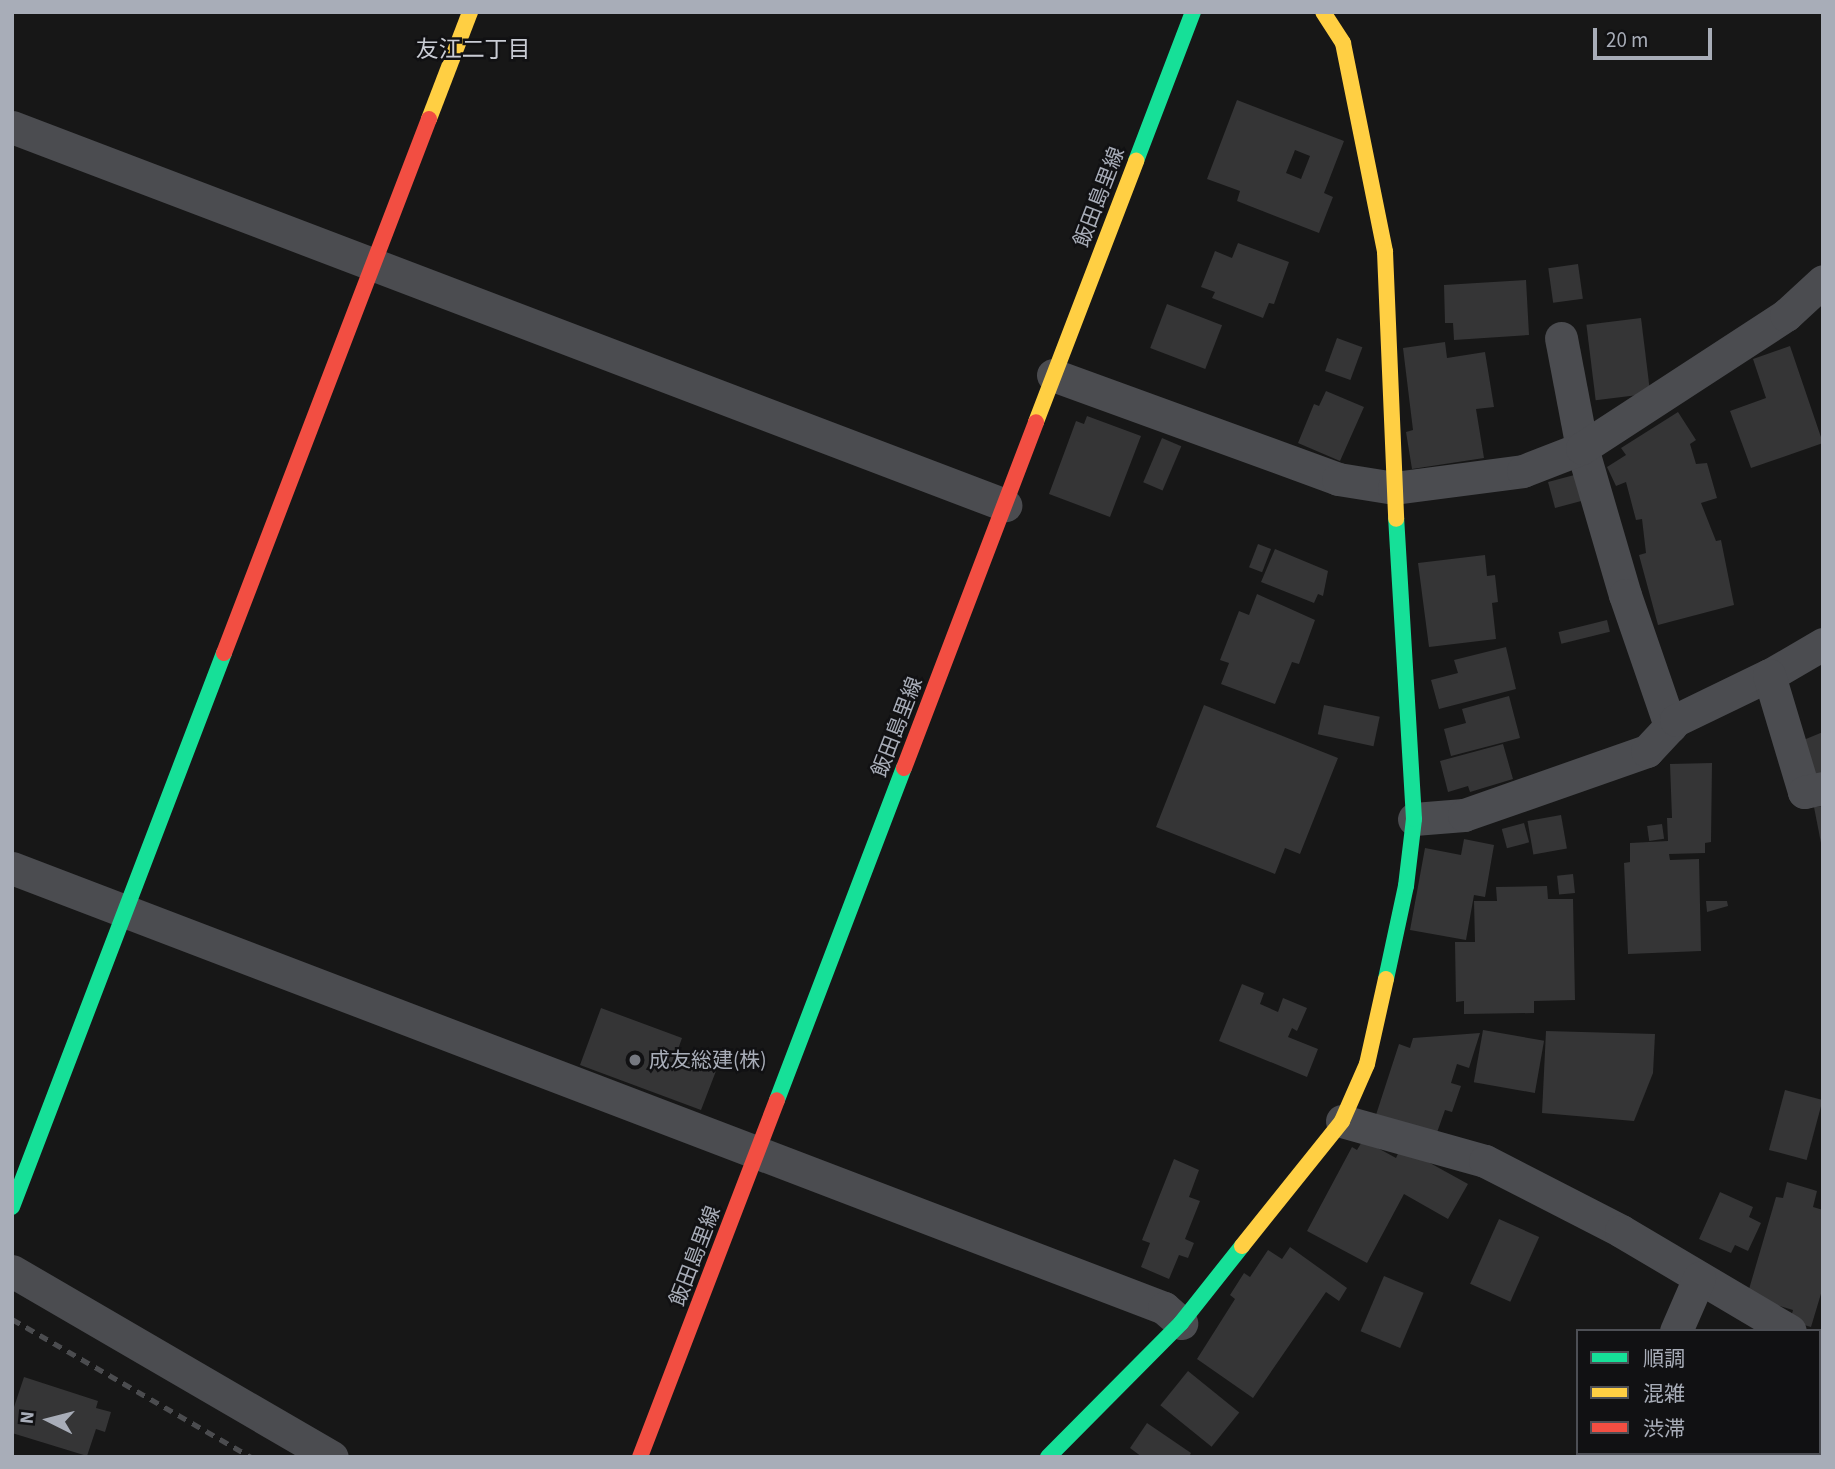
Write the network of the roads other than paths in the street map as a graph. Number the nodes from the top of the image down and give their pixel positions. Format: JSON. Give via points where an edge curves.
{"nodes":[{"id":1,"x":470,"y":12,"type":"edge"},
{"id":2,"x":1193,"y":12,"type":"edge"},
{"id":3,"x":1323,"y":12,"type":"edge"},
{"id":4,"x":12,"y":127,"type":"edge"},
{"id":5,"x":373,"y":264,"type":"junction"},
{"id":6,"x":1823,"y":281,"type":"edge"},
{"id":7,"x":1561,"y":338,"type":"dead end"},
{"id":8,"x":1053,"y":376,"type":"junction"},
{"id":9,"x":1582,"y":448,"type":"junction"},
{"id":10,"x":1394,"y":488,"type":"junction"},
{"id":11,"x":1005,"y":505,"type":"junction"},
{"id":12,"x":1823,"y":644,"type":"edge"},
{"id":13,"x":1768,"y":676,"type":"junction"},
{"id":14,"x":1670,"y":726,"type":"junction"},
{"id":15,"x":1823,"y":788,"type":"edge"},
{"id":16,"x":1414,"y":819,"type":"junction"},
{"id":17,"x":12,"y":868,"type":"edge"},
{"id":18,"x":126,"y":912,"type":"junction"},
{"id":19,"x":1342,"y":1121,"type":"junction"},
{"id":20,"x":756,"y":1155,"type":"junction"},
{"id":21,"x":12,"y":1208,"type":"edge"},
{"id":22,"x":12,"y":1271,"type":"edge"},
{"id":23,"x":1699,"y":1278,"type":"junction"},
{"id":24,"x":1181,"y":1323,"type":"junction"},
{"id":25,"x":1677,"y":1329,"type":"edge"},
{"id":26,"x":1787,"y":1329,"type":"edge"},
{"id":27,"x":331,"y":1457,"type":"edge"},
{"id":28,"x":640,"y":1457,"type":"edge"},
{"id":29,"x":1048,"y":1457,"type":"edge"}],
"edges":[{"from":1,"to":5,"type":"street"},
{"from":2,"to":8,"type":"street","name":"飯田島里線"},
{"from":3,"to":10,"type":"street","via":[[1343,43],[1385,252]]},
{"from":4,"to":5,"type":"street"},
{"from":5,"to":11,"type":"street"},
{"from":5,"to":18,"type":"street"},
{"from":6,"to":9,"type":"street","via":[[1786,315]]},
{"from":7,"to":9,"type":"street"},
{"from":8,"to":10,"type":"street","via":[[1338,479]]},
{"from":8,"to":11,"type":"street","name":"飯田島里線"},
{"from":9,"to":10,"type":"street","via":[[1523,471]]},
{"from":9,"to":14,"type":"street","via":[[1625,596]]},
{"from":10,"to":16,"type":"street"},
{"from":11,"to":20,"type":"street","name":"飯田島里線"},
{"from":12,"to":13,"type":"street"},
{"from":13,"to":14,"type":"street"},
{"from":13,"to":15,"type":"street","via":[[1804,792]]},
{"from":14,"to":16,"type":"street","via":[[1647,751],[1464,815]]},
{"from":16,"to":19,"type":"street","via":[[1406,886],[1367,1064]]},
{"from":17,"to":18,"type":"street"},
{"from":18,"to":20,"type":"street"},
{"from":18,"to":21,"type":"street"},
{"from":19,"to":23,"type":"street","via":[[1485,1161]]},
{"from":19,"to":24,"type":"street"},
{"from":20,"to":24,"type":"street","via":[[1164,1308]]},
{"from":20,"to":28,"type":"street","name":"飯田島里線"},
{"from":22,"to":27,"type":"street"},
{"from":23,"to":25,"type":"street"},
{"from":23,"to":26,"type":"street"},
{"from":24,"to":29,"type":"street"}]}
